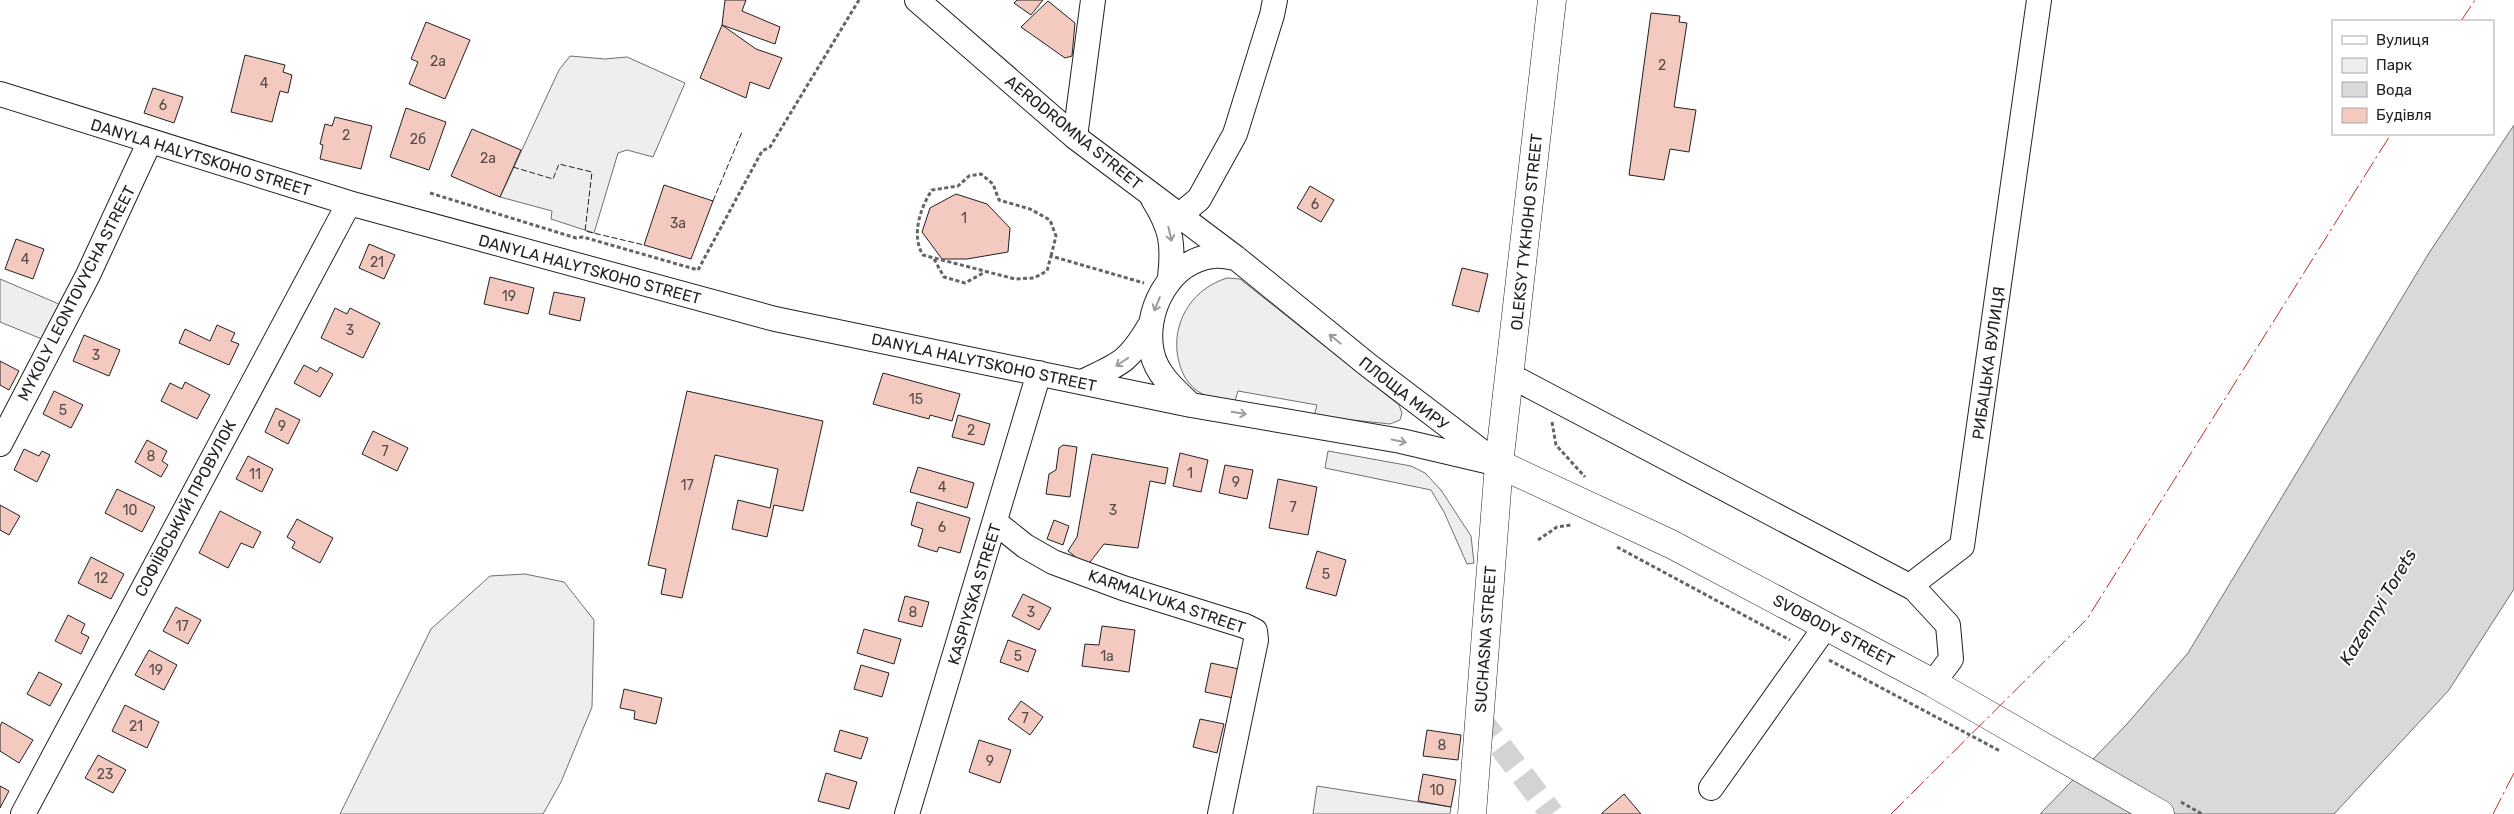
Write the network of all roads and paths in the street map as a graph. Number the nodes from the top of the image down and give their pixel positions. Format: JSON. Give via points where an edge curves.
{"nodes":[{"id":1,"x":859,"y":0,"type":"edge"},
{"id":2,"x":917,"y":0,"type":"edge"},
{"id":3,"x":1093,"y":0,"type":"edge"},
{"id":4,"x":1275,"y":0,"type":"edge"},
{"id":5,"x":1552,"y":0,"type":"edge"},
{"id":6,"x":2039,"y":0,"type":"edge"},
{"id":7,"x":0,"y":94,"type":"edge"},
{"id":8,"x":1075,"y":138,"type":"junction"},
{"id":9,"x":150,"y":141,"type":"junction"},
{"id":10,"x":430,"y":193,"type":"dead end"},
{"id":11,"x":1150,"y":195,"type":"junction"},
{"id":12,"x":350,"y":203,"type":"junction"},
{"id":13,"x":1180,"y":215,"type":"junction"},
{"id":14,"x":1051,"y":256,"type":"junction"},
{"id":15,"x":934,"y":258,"type":"junction"},
{"id":16,"x":1236,"y":258,"type":"junction"},
{"id":17,"x":986,"y":272,"type":"junction"},
{"id":18,"x":1167,"y":283,"type":"junction"},
{"id":19,"x":1149,"y":327,"type":"junction"},
{"id":20,"x":1039,"y":373,"type":"junction"},
{"id":21,"x":1509,"y":375,"type":"junction"},
{"id":22,"x":1082,"y":382,"type":"junction"},
{"id":23,"x":1191,"y":405,"type":"junction"},
{"id":24,"x":0,"y":444,"type":"edge"},
{"id":25,"x":1499,"y":464,"type":"junction"},
{"id":26,"x":995,"y":522,"type":"junction"},
{"id":27,"x":1915,"y":589,"type":"junction"},
{"id":28,"x":1826,"y":626,"type":"junction"},
{"id":29,"x":1933,"y":683,"type":"junction"},
{"id":30,"x":1711,"y":788,"type":"dead end"},
{"id":31,"x":24,"y":814,"type":"edge"},
{"id":32,"x":907,"y":814,"type":"edge"},
{"id":33,"x":1220,"y":814,"type":"edge"},
{"id":34,"x":1472,"y":814,"type":"edge"},
{"id":35,"x":2160,"y":814,"type":"edge"}],
"edges":[{"from":1,"to":10,"type":"path","via":[[770,147],[762,151],[698,270],[583,237],[576,238]]},
{"from":2,"to":8,"type":"street","name":"AERODROMNA STREET"},
{"from":3,"to":8,"type":"street"},
{"from":4,"to":13,"type":"street","via":[[1235,134],[1199,199]]},
{"from":5,"to":21,"type":"main road","name":"OLEKSY TYKHOHO STREET"},
{"from":6,"to":27,"type":"street","name":"РИБАЦЬКА ВУЛИЦЯ","via":[[1962,546],[1912,585]]},
{"from":7,"to":9,"type":"street","name":"DANYLA HALYTSKOHO STREET"},
{"from":8,"to":11,"type":"street","name":"AERODROMNA STREET"},
{"from":9,"to":12,"type":"street","name":"DANYLA HALYTSKOHO STREET"},
{"from":9,"to":24,"type":"street","name":"MYKOLY LEONTOVYCHA STREET","via":[[88,275]]},
{"from":11,"to":13,"type":"street","name":"AERODROMNA STREET"},
{"from":11,"to":18,"type":"street","one_way":true,"via":[[1171,236]]},
{"from":12,"to":20,"type":"street","name":"DANYLA HALYTSKOHO STREET","via":[[775,319]]},
{"from":12,"to":31,"type":"street","name":"СОФІЇВСЬКИЙ ПРОВУЛОК"},
{"from":13,"to":16,"type":"street","name":"AERODROMNA STREET"},
{"from":14,"to":15,"type":"path","via":[[1056,236],[1050,220],[1030,209],[999,200],[993,184],[981,174],[969,176],[958,186],[932,190],[925,200],[916,235],[917,246],[922,255]]},
{"from":14,"to":17,"type":"path","via":[[1047,271],[1034,278],[1015,279]]},
{"from":14,"to":18,"type":"path"},
{"from":15,"to":17,"type":"path"},
{"from":15,"to":17,"type":"path","via":[[944,278],[964,283]]},
{"from":16,"to":18,"type":"street","via":[[1213,256],[1192,263]]},
{"from":25,"to":16,"type":"street","name":"ПЛОЩА МИРУ","one_way":true,"via":[[1368,365]]},
{"from":18,"to":19,"type":"street","one_way":true},
{"from":19,"to":22,"type":"street","one_way":true,"via":[[1124,362]]},
{"from":19,"to":23,"type":"street","via":[[1152,354],[1164,378]]},
{"from":20,"to":22,"type":"street","name":"DANYLA HALYTSKOHO STREET"},
{"from":20,"to":26,"type":"street","name":"KASPIYSKA STREET"},
{"from":21,"to":25,"type":"main road","name":"OLEKSY TYKHOHO STREET"},
{"from":21,"to":27,"type":"street"},
{"from":22,"to":23,"type":"street","name":"DANYLA HALYTSKOHO STREET"},
{"from":23,"to":25,"type":"street","name":"ПЛОЩА МИРУ","one_way":true,"via":[[1401,441]]},
{"from":25,"to":28,"type":"main road","name":"SVOBODY STREET","via":[[1671,544]]},
{"from":25,"to":34,"type":"main road","name":"SUCHASNA STREET"},
{"from":26,"to":32,"type":"street","name":"KASPIYSKA STREET"},
{"from":26,"to":33,"type":"street","name":"KARMALYUKA STREET","via":[[1025,546],[1053,562],[1255,631],[1256,640]]},
{"from":27,"to":29,"type":"street","via":[[1948,625],[1951,659]]},
{"from":28,"to":29,"type":"main road","name":"SVOBODY STREET"},
{"from":28,"to":30,"type":"street"},
{"from":29,"to":35,"type":"main road","name":"SVOBODY STREET"}]}
